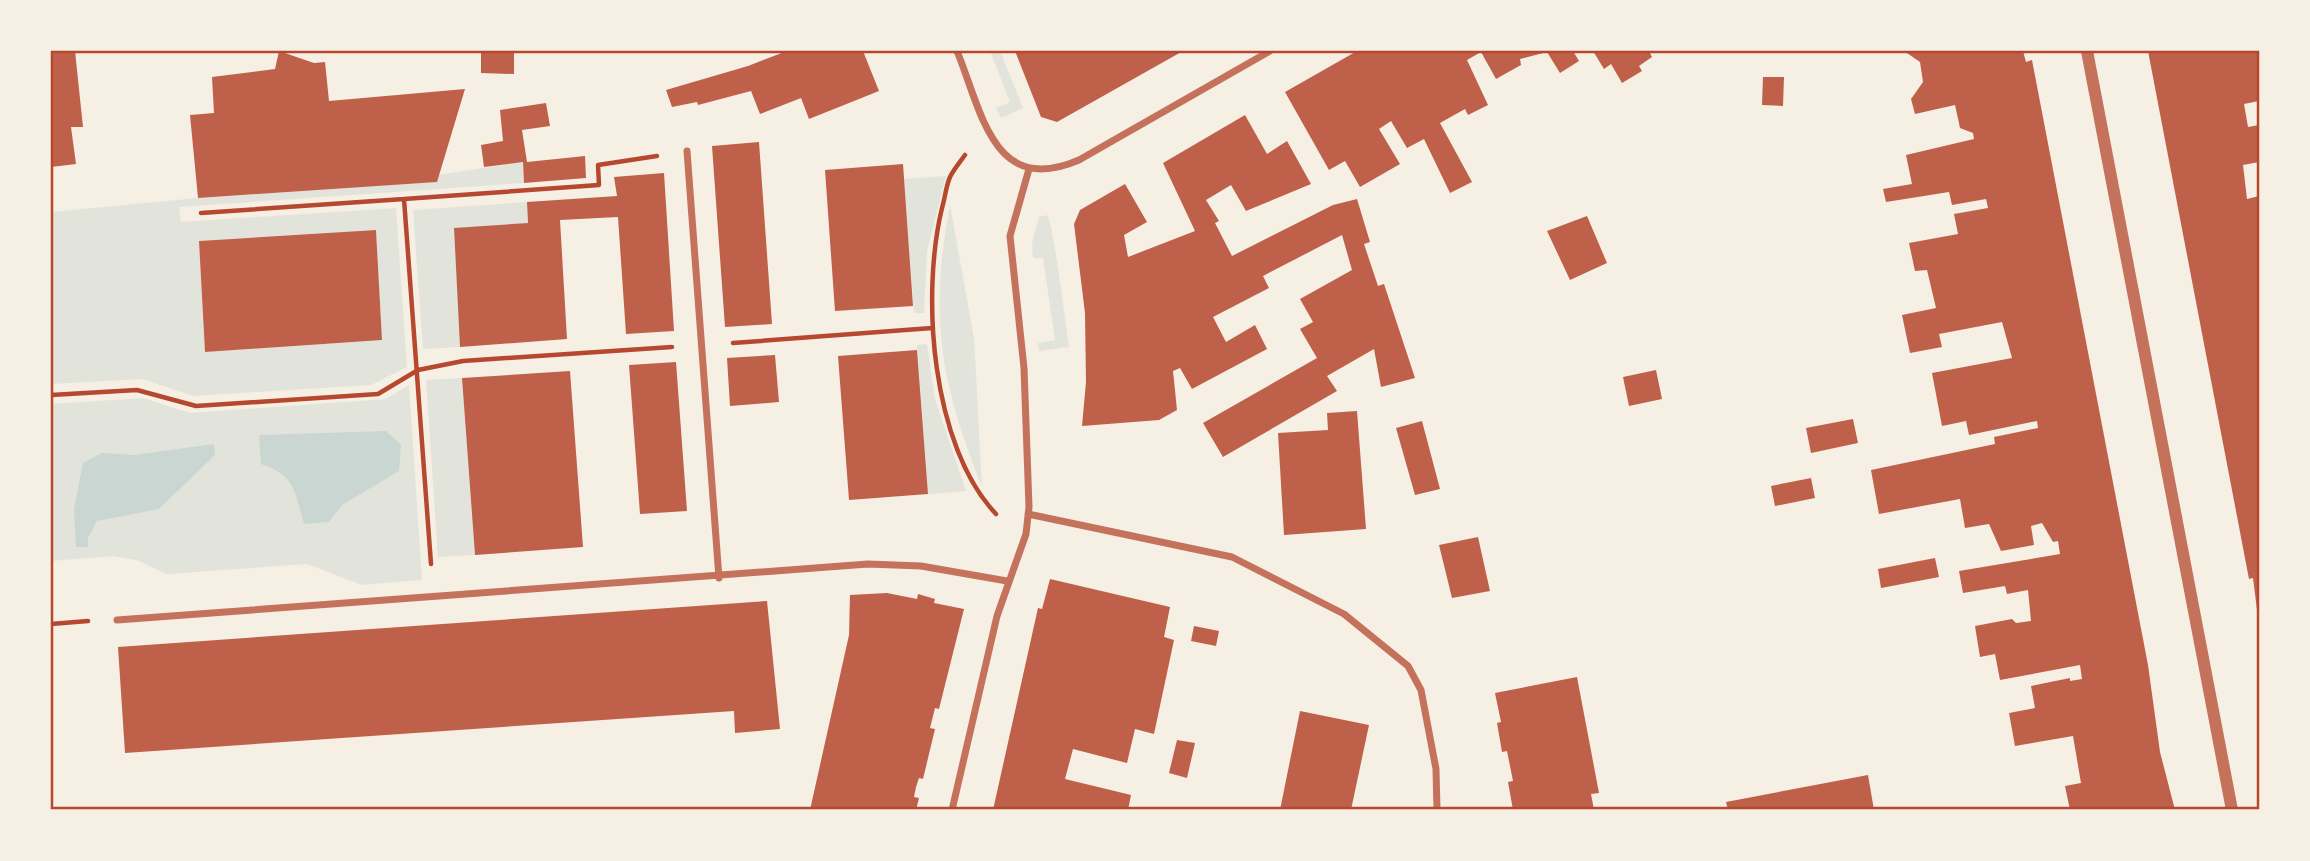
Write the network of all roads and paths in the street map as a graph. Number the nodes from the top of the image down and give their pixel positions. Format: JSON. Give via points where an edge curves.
{"nodes":[{"id":1,"x":957,"y":51,"type":"edge"},
{"id":2,"x":1270,"y":51,"type":"edge"},
{"id":3,"x":2087,"y":51,"type":"edge"},
{"id":4,"x":986,"y":124,"type":"junction"},
{"id":5,"x":687,"y":151,"type":"joint"},
{"id":6,"x":1029,"y":169,"type":"junction"},
{"id":7,"x":404,"y":199,"type":"junction"},
{"id":8,"x":201,"y":214,"type":"dead end"},
{"id":9,"x":932,"y":328,"type":"junction"},
{"id":10,"x":702,"y":345,"type":"junction"},
{"id":11,"x":418,"y":370,"type":"junction"},
{"id":12,"x":51,"y":395,"type":"edge"},
{"id":13,"x":1028,"y":514,"type":"junction"},
{"id":14,"x":1026,"y":534,"type":"junction"},
{"id":15,"x":719,"y":578,"type":"junction"},
{"id":16,"x":1007,"y":581,"type":"junction"},
{"id":17,"x":433,"y":599,"type":"junction"},
{"id":18,"x":117,"y":620,"type":"dead end"},
{"id":19,"x":952,"y":810,"type":"edge"},
{"id":20,"x":1437,"y":810,"type":"edge"},
{"id":21,"x":2232,"y":810,"type":"edge"}],
"edges":[{"from":1,"to":4,"type":"street"},
{"from":2,"to":6,"type":"street","via":[[1079,160]]},
{"from":3,"to":21,"type":"street"},
{"from":4,"to":6,"type":"street","via":[[1002,155]]},
{"from":4,"to":9,"type":"path","via":[[950,177],[932,256]]},
{"from":5,"to":7,"type":"path","via":[[598,165],[599,185]]},
{"from":5,"to":10,"type":"street"},
{"from":6,"to":13,"type":"street","via":[[1010,236],[1024,368]]},
{"from":7,"to":8,"type":"path"},
{"from":7,"to":11,"type":"path"},
{"from":9,"to":10,"type":"path"},
{"from":9,"to":14,"type":"path","via":[[941,390],[975,485],[994,513]]},
{"from":10,"to":11,"type":"path","via":[[463,361]]},
{"from":10,"to":15,"type":"street"},
{"from":11,"to":12,"type":"path","via":[[378,394],[196,407],[137,390]]},
{"from":11,"to":17,"type":"path"},
{"from":13,"to":14,"type":"street"},
{"from":13,"to":20,"type":"street","via":[[1232,556],[1344,614],[1408,666],[1421,690],[1436,769]]},
{"from":14,"to":16,"type":"street"},
{"from":15,"to":16,"type":"street","via":[[868,564],[921,566]]},
{"from":15,"to":17,"type":"street"},
{"from":16,"to":19,"type":"street"},
{"from":17,"to":18,"type":"street"}]}
